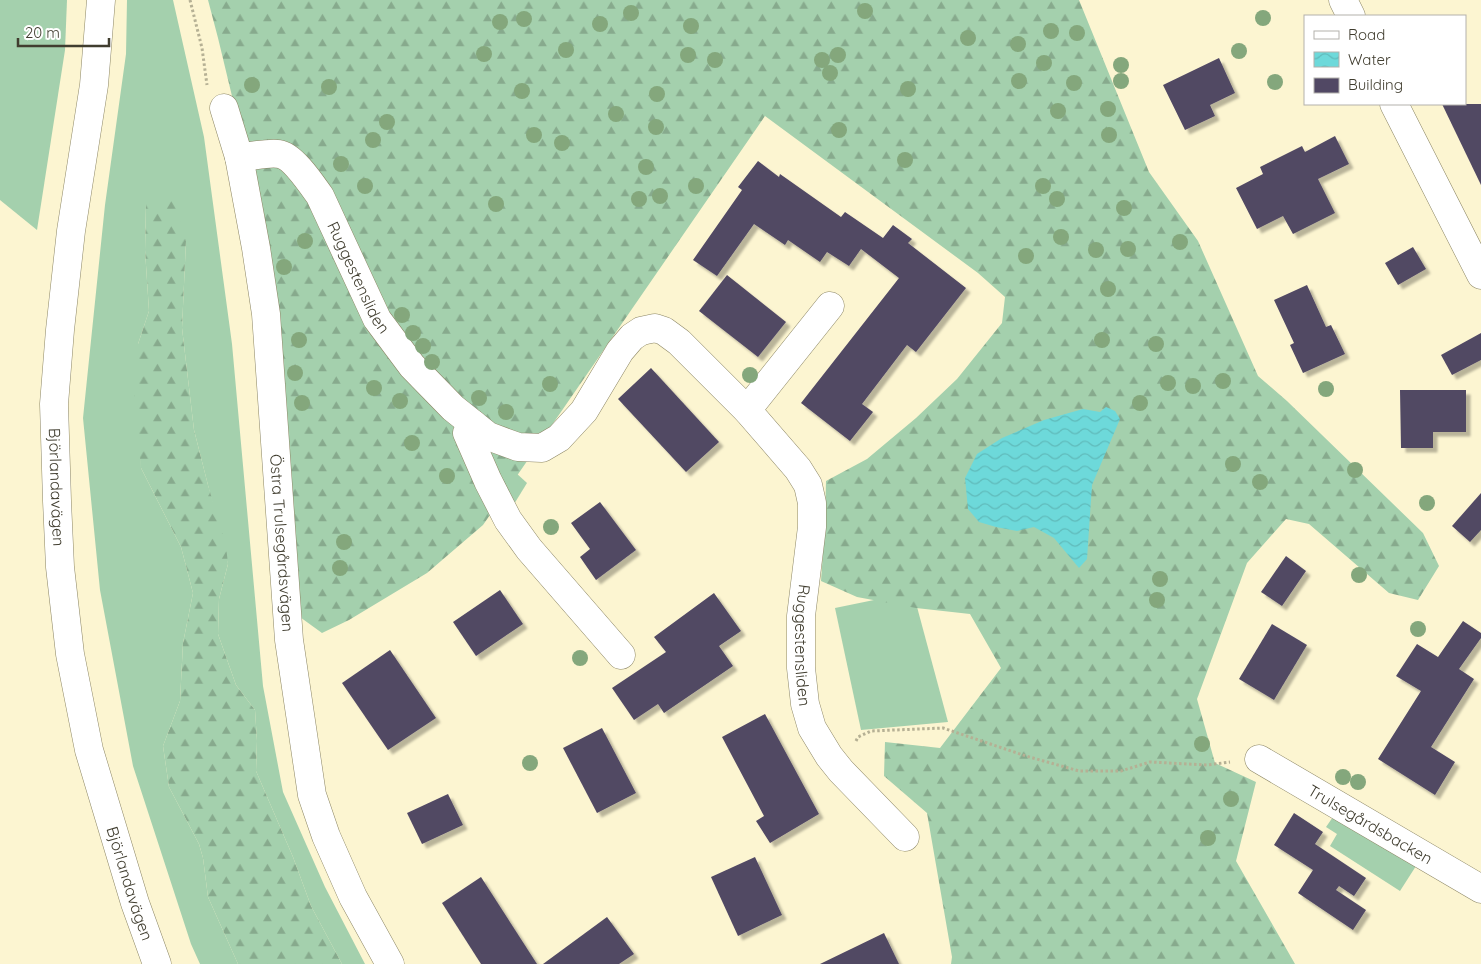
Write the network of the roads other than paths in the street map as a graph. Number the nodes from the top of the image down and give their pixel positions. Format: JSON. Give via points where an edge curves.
{"nodes":[{"id":1,"x":101,"y":0,"type":"edge"},
{"id":2,"x":1343,"y":0,"type":"edge"},
{"id":3,"x":1350,"y":15,"type":"edge"},
{"id":4,"x":1395,"y":105,"type":"edge"},
{"id":5,"x":224,"y":108,"type":"dead end"},
{"id":6,"x":239,"y":158,"type":"junction"},
{"id":7,"x":1481,"y":275,"type":"edge"},
{"id":8,"x":830,"y":306,"type":"dead end"},
{"id":9,"x":747,"y":410,"type":"junction"},
{"id":10,"x":473,"y":424,"type":"junction"},
{"id":11,"x":621,"y":656,"type":"dead end"},
{"id":12,"x":1259,"y":759,"type":"road end"},
{"id":13,"x":905,"y":837,"type":"dead end"},
{"id":14,"x":1481,"y":889,"type":"edge"},
{"id":15,"x":157,"y":964,"type":"edge"},
{"id":16,"x":390,"y":964,"type":"edge"}],
"edges":[{"from":1,"to":15,"type":"street","name":"Björlandavägen","via":[[94,85],[71,231],[55,395],[60,567],[70,654],[89,750],[134,903]]},
{"from":2,"to":3,"type":"street"},
{"from":4,"to":7,"type":"street"},
{"from":5,"to":6,"type":"street","name":"Östra Trulsegårdsvägen"},
{"from":6,"to":10,"type":"street","name":"Ruggestensliden","via":[[280,154],[307,178],[320,196],[377,319],[412,366]]},
{"from":6,"to":16,"type":"street","name":"Östra Trulsegårdsvägen","via":[[266,314],[289,640],[312,795],[353,896]]},
{"from":8,"to":9,"type":"street"},
{"from":9,"to":10,"type":"street","name":"Ruggestensliden","via":[[680,342],[655,328],[641,331],[632,338],[620,351],[584,411],[559,438],[542,448],[518,447],[488,436]]},
{"from":9,"to":13,"type":"street","name":"Ruggestensliden","via":[[798,469],[808,485],[812,503],[812,527],[800,616],[801,668],[805,704],[812,728],[841,771]]},
{"from":10,"to":11,"type":"street","via":[[467,433],[508,520]]},
{"from":12,"to":14,"type":"street","name":"Trulsegårdsbacken"}]}
